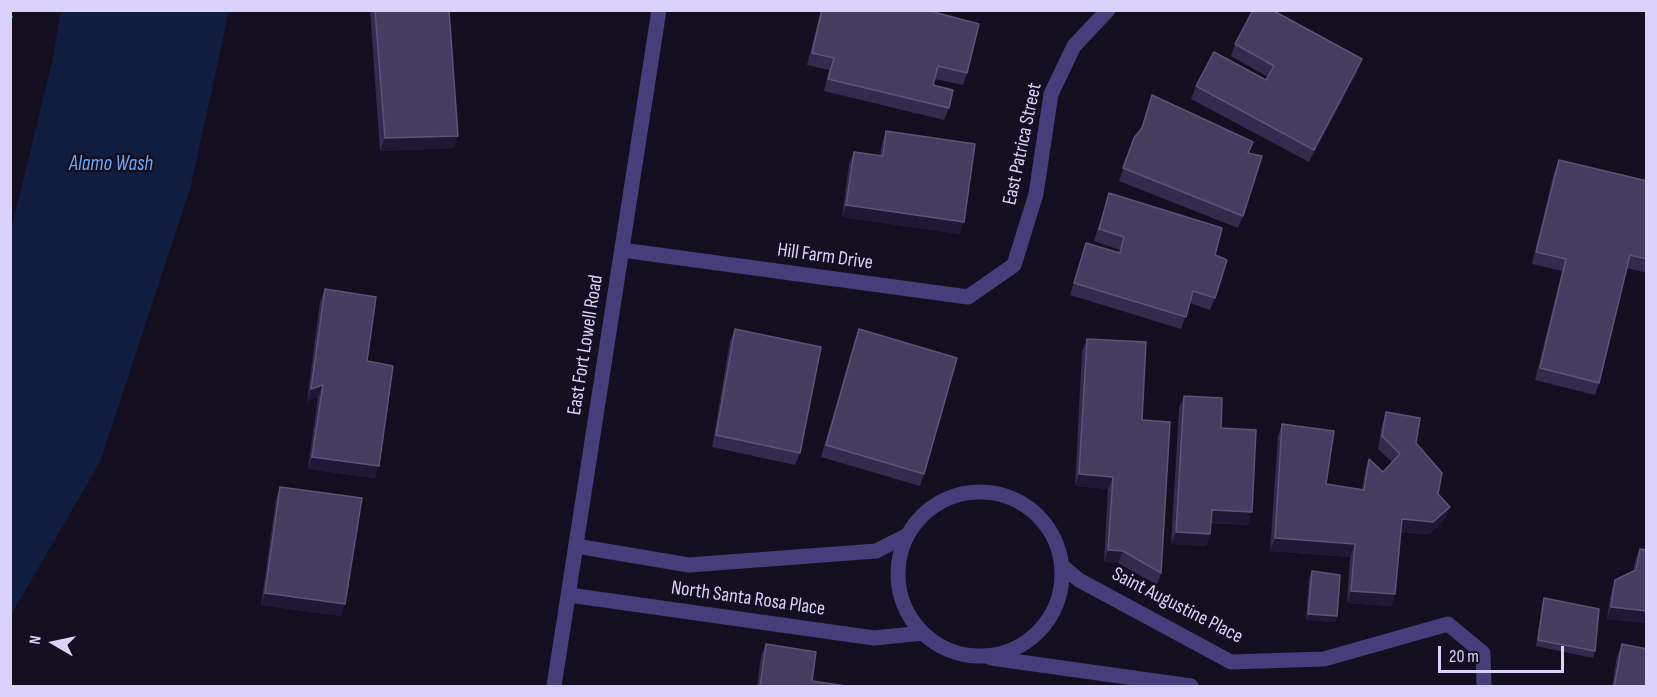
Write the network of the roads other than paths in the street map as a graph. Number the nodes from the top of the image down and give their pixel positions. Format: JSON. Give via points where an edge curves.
{"nodes":[{"id":1,"x":659,"y":10,"type":"edge"},
{"id":2,"x":1108,"y":10,"type":"edge"},
{"id":3,"x":622,"y":250,"type":"junction"},
{"id":4,"x":1014,"y":265,"type":"joint"},
{"id":5,"x":908,"y":535,"type":"junction"},
{"id":6,"x":576,"y":546,"type":"junction"},
{"id":7,"x":1062,"y":566,"type":"junction"},
{"id":8,"x":569,"y":595,"type":"junction"},
{"id":9,"x":923,"y":633,"type":"junction"},
{"id":10,"x":982,"y":657,"type":"junction"},
{"id":11,"x":554,"y":687,"type":"edge"},
{"id":12,"x":1191,"y":687,"type":"edge"},
{"id":13,"x":1484,"y":687,"type":"edge"}],
"edges":[{"from":1,"to":3,"type":"street","name":"East Fort Lowell Road"},
{"from":2,"to":4,"type":"street","name":"East Patrica Street","via":[[1074,46],[1051,94],[1036,194]]},
{"from":3,"to":4,"type":"street","name":"Hill Farm Drive","via":[[968,297]]},
{"from":3,"to":6,"type":"street","name":"East Fort Lowell Road"},
{"from":5,"to":6,"type":"street","name":"North Santa Rosa Place","via":[[876,551],[689,565]]},
{"from":5,"to":7,"type":"street","via":[[925,513],[946,500],[965,493],[1000,494],[1017,500],[1045,523],[1053,535]]},
{"from":5,"to":9,"type":"street","via":[[899,568],[900,590],[908,613]]},
{"from":6,"to":8,"type":"street","name":"East Fort Lowell Road"},
{"from":7,"to":10,"type":"street","via":[[1059,600],[1040,631],[1014,649]]},
{"from":7,"to":13,"type":"street","name":"Saint Augustine Place","via":[[1079,580],[1231,662],[1324,659],[1448,624],[1483,653]]},
{"from":8,"to":9,"type":"street","name":"North Santa Rosa Place","via":[[874,638]]},
{"from":8,"to":11,"type":"street","name":"East Fort Lowell Road"},
{"from":9,"to":10,"type":"street","via":[[946,650]]},
{"from":10,"to":12,"type":"street"}]}
